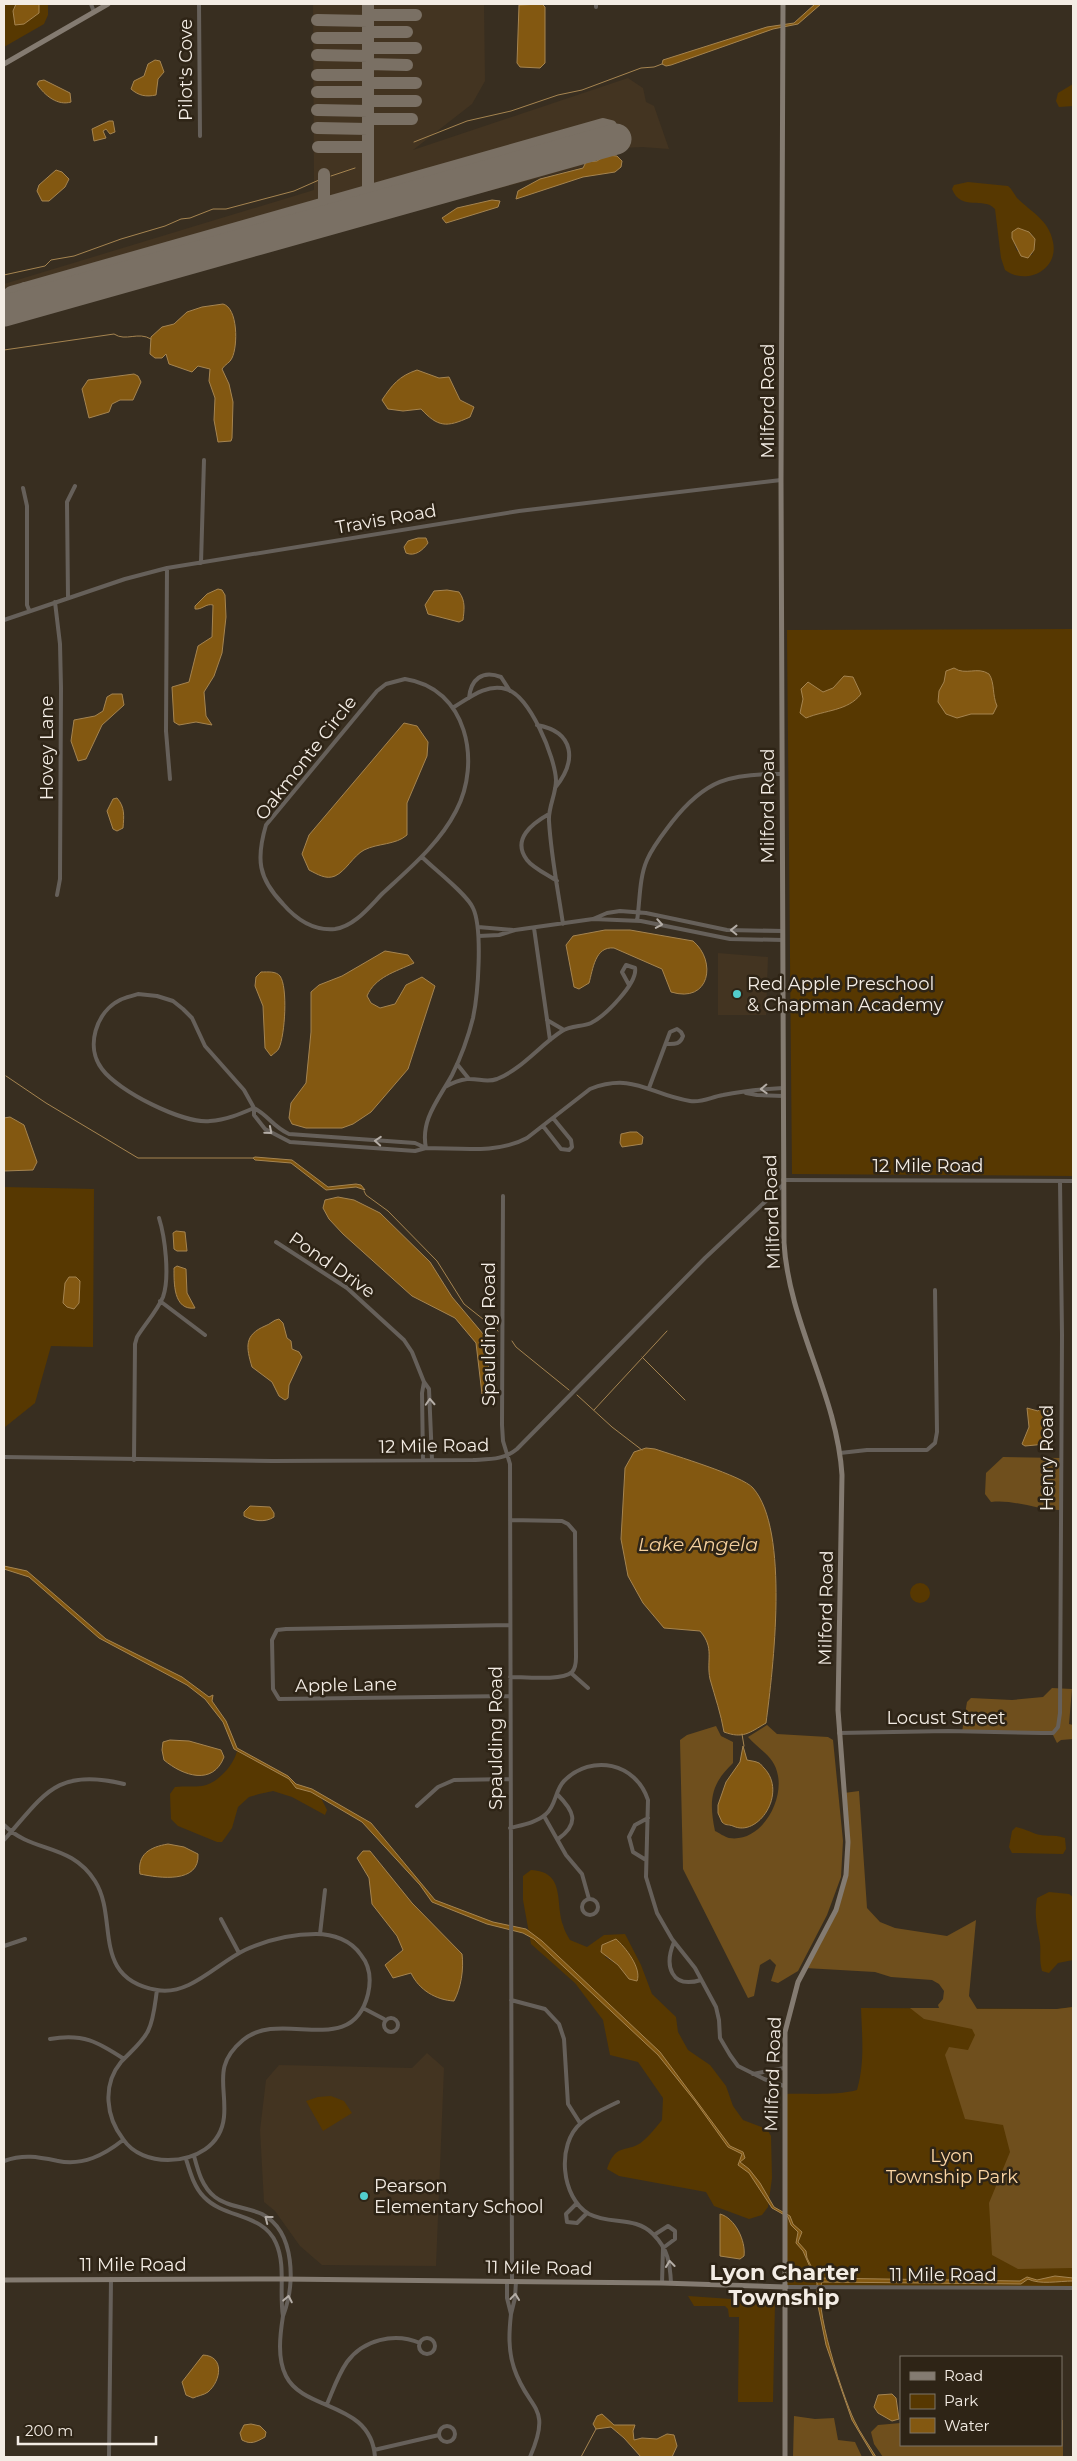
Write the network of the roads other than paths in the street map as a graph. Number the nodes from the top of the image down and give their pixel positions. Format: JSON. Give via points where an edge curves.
{"nodes":[{"id":1,"x":92,"y":4,"type":"edge"},
{"id":2,"x":108,"y":4,"type":"edge"},
{"id":3,"x":199,"y":4,"type":"edge"},
{"id":4,"x":782,"y":4,"type":"edge"},
{"id":5,"x":94,"y":12,"type":"junction"},
{"id":6,"x":4,"y":64,"type":"edge"},
{"id":7,"x":200,"y":136,"type":"dead end"},
{"id":8,"x":204,"y":460,"type":"dead end"},
{"id":9,"x":781,"y":480,"type":"junction"},
{"id":10,"x":75,"y":486,"type":"dead end"},
{"id":11,"x":22,"y":488,"type":"dead end"},
{"id":12,"x":201,"y":562,"type":"junction"},
{"id":13,"x":167,"y":568,"type":"junction"},
{"id":14,"x":68,"y":597,"type":"junction"},
{"id":15,"x":55,"y":602,"type":"junction"},
{"id":16,"x":29,"y":610,"type":"junction"},
{"id":17,"x":4,"y":620,"type":"edge"},
{"id":18,"x":510,"y":691,"type":"junction"},
{"id":19,"x":469,"y":698,"type":"junction"},
{"id":20,"x":454,"y":707,"type":"junction"},
{"id":21,"x":537,"y":725,"type":"junction"},
{"id":22,"x":782,"y":774,"type":"junction"},
{"id":23,"x":170,"y":779,"type":"dead end"},
{"id":24,"x":555,"y":788,"type":"junction"},
{"id":25,"x":549,"y":814,"type":"junction"},
{"id":26,"x":422,"y":857,"type":"junction"},
{"id":27,"x":557,"y":880,"type":"junction"},
{"id":28,"x":57,"y":895,"type":"dead end"},
{"id":29,"x":638,"y":912,"type":"junction"},
{"id":30,"x":593,"y":919,"type":"junction"},
{"id":31,"x":637,"y":921,"type":"junction"},
{"id":32,"x":563,"y":924,"type":"junction"},
{"id":33,"x":478,"y":927,"type":"junction"},
{"id":34,"x":534,"y":928,"type":"junction"},
{"id":35,"x":516,"y":930,"type":"junction"},
{"id":36,"x":783,"y":931,"type":"junction"},
{"id":37,"x":478,"y":936,"type":"junction"},
{"id":38,"x":783,"y":940,"type":"junction"},
{"id":39,"x":629,"y":985,"type":"junction"},
{"id":40,"x":547,"y":1020,"type":"junction"},
{"id":41,"x":564,"y":1030,"type":"junction"},
{"id":42,"x":550,"y":1040,"type":"junction"},
{"id":43,"x":667,"y":1044,"type":"junction"},
{"id":44,"x":458,"y":1064,"type":"junction"},
{"id":45,"x":469,"y":1079,"type":"junction"},
{"id":46,"x":445,"y":1087,"type":"junction"},
{"id":47,"x":649,"y":1088,"type":"junction"},
{"id":48,"x":784,"y":1088,"type":"junction"},
{"id":49,"x":746,"y":1093,"type":"junction"},
{"id":50,"x":784,"y":1096,"type":"junction"},
{"id":51,"x":254,"y":1108,"type":"junction"},
{"id":52,"x":552,"y":1118,"type":"junction"},
{"id":53,"x":543,"y":1126,"type":"junction"},
{"id":54,"x":426,"y":1148,"type":"junction"},
{"id":55,"x":1060,"y":1181,"type":"junction"},
{"id":56,"x":1073,"y":1181,"type":"edge"},
{"id":57,"x":783,"y":1183,"type":"junction"},
{"id":58,"x":503,"y":1196,"type":"dead end"},
{"id":59,"x":159,"y":1218,"type":"dead end"},
{"id":60,"x":276,"y":1242,"type":"dead end"},
{"id":61,"x":935,"y":1290,"type":"dead end"},
{"id":62,"x":160,"y":1301,"type":"junction"},
{"id":63,"x":205,"y":1335,"type":"dead end"},
{"id":64,"x":424,"y":1382,"type":"junction"},
{"id":65,"x":431,"y":1425,"type":"junction"},
{"id":66,"x":423,"y":1426,"type":"junction"},
{"id":67,"x":840,"y":1453,"type":"junction"},
{"id":68,"x":509,"y":1456,"type":"junction"},
{"id":69,"x":4,"y":1457,"type":"edge"},
{"id":70,"x":134,"y":1460,"type":"junction"},
{"id":71,"x":423,"y":1460,"type":"junction"},
{"id":72,"x":432,"y":1460,"type":"junction"},
{"id":73,"x":510,"y":1520,"type":"junction"},
{"id":74,"x":510,"y":1625,"type":"junction"},
{"id":75,"x":571,"y":1672,"type":"junction"},
{"id":76,"x":510,"y":1677,"type":"junction"},
{"id":77,"x":588,"y":1688,"type":"dead end"},
{"id":78,"x":509,"y":1696,"type":"junction"},
{"id":79,"x":1053,"y":1733,"type":"joint"},
{"id":80,"x":839,"y":1734,"type":"junction"},
{"id":81,"x":510,"y":1779,"type":"junction"},
{"id":82,"x":124,"y":1784,"type":"dead end"},
{"id":83,"x":557,"y":1794,"type":"junction"},
{"id":84,"x":417,"y":1806,"type":"dead end"},
{"id":85,"x":544,"y":1816,"type":"junction"},
{"id":86,"x":648,"y":1818,"type":"junction"},
{"id":87,"x":4,"y":1825,"type":"edge"},
{"id":88,"x":510,"y":1828,"type":"junction"},
{"id":89,"x":11,"y":1832,"type":"junction"},
{"id":90,"x":558,"y":1839,"type":"junction"},
{"id":91,"x":4,"y":1840,"type":"edge"},
{"id":92,"x":646,"y":1860,"type":"junction"},
{"id":93,"x":325,"y":1890,"type":"dead end"},
{"id":94,"x":589,"y":1899,"type":"junction"},
{"id":95,"x":222,"y":1919,"type":"dead end"},
{"id":96,"x":320,"y":1934,"type":"junction"},
{"id":97,"x":25,"y":1940,"type":"dead end"},
{"id":98,"x":674,"y":1942,"type":"junction"},
{"id":99,"x":4,"y":1946,"type":"edge"},
{"id":100,"x":239,"y":1953,"type":"junction"},
{"id":101,"x":702,"y":1980,"type":"junction"},
{"id":102,"x":157,"y":1990,"type":"junction"},
{"id":103,"x":511,"y":2000,"type":"junction"},
{"id":104,"x":363,"y":2008,"type":"junction"},
{"id":105,"x":384,"y":2019,"type":"dead end"},
{"id":106,"x":50,"y":2039,"type":"dead end"},
{"id":107,"x":124,"y":2059,"type":"junction"},
{"id":108,"x":784,"y":2068,"type":"junction"},
{"id":109,"x":753,"y":2074,"type":"junction"},
{"id":110,"x":784,"y":2086,"type":"junction"},
{"id":111,"x":618,"y":2102,"type":"dead end"},
{"id":112,"x":580,"y":2123,"type":"junction"},
{"id":113,"x":123,"y":2140,"type":"junction"},
{"id":114,"x":194,"y":2156,"type":"junction"},
{"id":115,"x":186,"y":2159,"type":"junction"},
{"id":116,"x":4,"y":2161,"type":"edge"},
{"id":117,"x":203,"y":2183,"type":"junction"},
{"id":118,"x":196,"y":2186,"type":"junction"},
{"id":119,"x":216,"y":2198,"type":"junction"},
{"id":120,"x":577,"y":2203,"type":"junction"},
{"id":121,"x":212,"y":2204,"type":"junction"},
{"id":122,"x":247,"y":2209,"type":"junction"},
{"id":123,"x":587,"y":2213,"type":"junction"},
{"id":124,"x":245,"y":2217,"type":"junction"},
{"id":125,"x":654,"y":2235,"type":"junction"},
{"id":126,"x":286,"y":2244,"type":"junction"},
{"id":127,"x":277,"y":2245,"type":"junction"},
{"id":128,"x":663,"y":2248,"type":"junction"},
{"id":129,"x":281,"y":2278,"type":"junction"},
{"id":130,"x":111,"y":2279,"type":"junction"},
{"id":131,"x":290,"y":2279,"type":"junction"},
{"id":132,"x":4,"y":2280,"type":"edge"},
{"id":133,"x":511,"y":2281,"type":"junction"},
{"id":134,"x":662,"y":2283,"type":"junction"},
{"id":135,"x":671,"y":2283,"type":"junction"},
{"id":136,"x":786,"y":2287,"type":"junction"},
{"id":137,"x":1073,"y":2288,"type":"edge"},
{"id":138,"x":511,"y":2314,"type":"junction"},
{"id":139,"x":283,"y":2316,"type":"junction"},
{"id":140,"x":420,"y":2343,"type":"junction"},
{"id":141,"x":326,"y":2404,"type":"junction"},
{"id":142,"x":439,"y":2435,"type":"junction"},
{"id":143,"x":374,"y":2450,"type":"junction"},
{"id":144,"x":109,"y":2457,"type":"edge"},
{"id":145,"x":375,"y":2457,"type":"edge"},
{"id":146,"x":530,"y":2457,"type":"edge"},
{"id":147,"x":785,"y":2457,"type":"edge"}],
"edges":[{"from":1,"to":5,"type":"street"},
{"from":2,"to":5,"type":"street"},
{"from":3,"to":7,"type":"street","name":"Pilot's Cove"},
{"from":4,"to":9,"type":"street","name":"Milford Road"},
{"from":5,"to":6,"type":"street"},
{"from":8,"to":12,"type":"street"},
{"from":9,"to":12,"type":"street","name":"Travis Road","via":[[519,511],[281,552]]},
{"from":9,"to":22,"type":"street","name":"Milford Road"},
{"from":10,"to":14,"type":"street","via":[[67,502]]},
{"from":11,"to":16,"type":"street","via":[[27,506]]},
{"from":12,"to":13,"type":"street","name":"Travis Road"},
{"from":13,"to":14,"type":"street","name":"Travis Road"},
{"from":13,"to":23,"type":"street","via":[[166,731]]},
{"from":14,"to":15,"type":"street","name":"Travis Road"},
{"from":15,"to":16,"type":"street","name":"Travis Road"},
{"from":15,"to":28,"type":"street","name":"Hovey Lane","via":[[62,688],[60,879]]},
{"from":16,"to":17,"type":"street","name":"Travis Road"},
{"from":18,"to":19,"type":"street","via":[[485,689]]},
{"from":18,"to":19,"type":"street","via":[[501,677],[484,675],[471,685]]},
{"from":18,"to":21,"type":"street","via":[[520,698]]},
{"from":19,"to":20,"type":"street"},
{"from":20,"to":26,"type":"street","name":"Oakmonte Circle","via":[[468,744],[466,777],[457,810],[441,836]]},
{"from":20,"to":26,"type":"street","name":"Oakmonte Circle","via":[[434,688],[419,681],[405,679],[386,684],[266,825],[260,846],[260,862],[268,888],[296,919],[316,927],[336,929],[353,922]]},
{"from":21,"to":24,"type":"street","via":[[554,763]]},
{"from":21,"to":24,"type":"street","via":[[560,734],[569,750],[566,775]]},
{"from":22,"to":29,"type":"street","via":[[736,775],[699,793],[665,831],[646,861]]},
{"from":22,"to":36,"type":"street","name":"Milford Road"},
{"from":24,"to":25,"type":"street"},
{"from":25,"to":27,"type":"street"},
{"from":25,"to":27,"type":"street","via":[[527,828],[522,848],[527,861]]},
{"from":26,"to":33,"type":"street","via":[[473,906]]},
{"from":27,"to":32,"type":"street"},
{"from":29,"to":30,"type":"street","via":[[607,913]]},
{"from":29,"to":31,"type":"street"},
{"from":36,"to":29,"type":"street","one_way":true,"via":[[726,930]]},
{"from":30,"to":31,"type":"street"},
{"from":30,"to":32,"type":"street"},
{"from":31,"to":38,"type":"street","one_way":true,"via":[[730,939]]},
{"from":32,"to":34,"type":"street"},
{"from":33,"to":35,"type":"street"},
{"from":33,"to":37,"type":"street"},
{"from":34,"to":35,"type":"street"},
{"from":34,"to":40,"type":"street"},
{"from":35,"to":37,"type":"street"},
{"from":36,"to":38,"type":"street","name":"Milford Road"},
{"from":37,"to":44,"type":"street","via":[[473,1016]]},
{"from":38,"to":48,"type":"street","name":"Milford Road"},
{"from":39,"to":39,"type":"street","via":[[636,974],[635,968],[626,965],[622,972]]},
{"from":39,"to":41,"type":"street","via":[[600,1017]]},
{"from":40,"to":41,"type":"street"},
{"from":40,"to":42,"type":"street"},
{"from":41,"to":42,"type":"street"},
{"from":42,"to":45,"type":"street","via":[[498,1079]]},
{"from":43,"to":43,"type":"street","via":[[673,1029],[681,1032],[680,1042]]},
{"from":43,"to":47,"type":"street"},
{"from":44,"to":45,"type":"street"},
{"from":44,"to":46,"type":"street"},
{"from":45,"to":46,"type":"street"},
{"from":46,"to":54,"type":"street","via":[[426,1124]]},
{"from":47,"to":49,"type":"street","via":[[692,1101]]},
{"from":47,"to":52,"type":"street","via":[[627,1082],[602,1084],[590,1089]]},
{"from":48,"to":49,"type":"street","one_way":true,"via":[[756,1089]]},
{"from":48,"to":50,"type":"street","name":"Milford Road"},
{"from":49,"to":50,"type":"street"},
{"from":50,"to":57,"type":"street","name":"Milford Road"},
{"from":51,"to":51,"type":"street","via":[[244,1090],[205,1046],[192,1018],[173,1001],[138,994],[120,1000],[101,1018],[93,1046],[102,1070],[163,1111],[188,1120],[209,1122]]},
{"from":54,"to":51,"type":"street","one_way":true,"via":[[415,1143],[289,1134],[274,1126]]},
{"from":51,"to":54,"type":"street","one_way":true,"via":[[254,1115],[265,1129],[290,1142],[401,1151]]},
{"from":52,"to":53,"type":"street"},
{"from":52,"to":53,"type":"street","via":[[570,1140],[572,1147],[569,1150],[561,1149]]},
{"from":53,"to":54,"type":"street","via":[[517,1144],[499,1148]]},
{"from":55,"to":56,"type":"street","name":"12 Mile Road"},
{"from":55,"to":57,"type":"street","name":"12 Mile Road"},
{"from":55,"to":79,"type":"street","name":"Henry Road","via":[[1060,1713],[1058,1727]]},
{"from":57,"to":67,"type":"street","name":"Milford Road","via":[[787,1273],[793,1301],[831,1409]]},
{"from":57,"to":68,"type":"street","name":"12 Mile Road"},
{"from":58,"to":68,"type":"street","name":"Spaulding Road","via":[[502,1425],[503,1442]]},
{"from":59,"to":62,"type":"street","via":[[165,1250],[165,1286]]},
{"from":60,"to":64,"type":"street","name":"Pond Drive","via":[[347,1288],[404,1340]]},
{"from":61,"to":67,"type":"street","via":[[935,1443],[922,1451]]},
{"from":62,"to":63,"type":"street"},
{"from":62,"to":70,"type":"street","via":[[135,1344]]},
{"from":65,"to":64,"type":"street","name":"Pond Drive","one_way":true,"via":[[429,1389]]},
{"from":64,"to":66,"type":"street","name":"Pond Drive"},
{"from":65,"to":66,"type":"street"},
{"from":65,"to":72,"type":"street","name":"Pond Drive"},
{"from":66,"to":71,"type":"street","name":"Pond Drive"},
{"from":67,"to":80,"type":"street","name":"Milford Road"},
{"from":68,"to":72,"type":"street","name":"12 Mile Road"},
{"from":68,"to":73,"type":"street","name":"Spaulding Road"},
{"from":69,"to":70,"type":"street","name":"12 Mile Road"},
{"from":70,"to":71,"type":"street","name":"12 Mile Road"},
{"from":71,"to":72,"type":"street","name":"12 Mile Road"},
{"from":73,"to":74,"type":"street","name":"Spaulding Road"},
{"from":73,"to":75,"type":"street","via":[[562,1521],[575,1532],[576,1657]]},
{"from":74,"to":76,"type":"street","name":"Spaulding Road"},
{"from":74,"to":78,"type":"street","name":"Apple Lane","via":[[286,1629],[278,1630],[272,1640],[272,1688],[279,1699]]},
{"from":75,"to":76,"type":"street","via":[[554,1677]]},
{"from":75,"to":77,"type":"street"},
{"from":76,"to":78,"type":"street","name":"Spaulding Road"},
{"from":78,"to":81,"type":"street","name":"Spaulding Road"},
{"from":79,"to":80,"type":"street","name":"Locust Street"},
{"from":80,"to":108,"type":"street","name":"Milford Road","via":[[848,1842],[846,1875],[836,1910],[793,1996],[785,2032]]},
{"from":81,"to":84,"type":"street","via":[[454,1780],[438,1787]]},
{"from":81,"to":88,"type":"street","name":"Spaulding Road"},
{"from":82,"to":89,"type":"street","via":[[100,1778],[77,1778],[55,1788],[31,1807]]},
{"from":83,"to":85,"type":"street"},
{"from":83,"to":86,"type":"street","via":[[572,1774],[594,1764],[623,1769],[645,1792]]},
{"from":83,"to":90,"type":"street","via":[[573,1815],[569,1829]]},
{"from":85,"to":88,"type":"street"},
{"from":85,"to":90,"type":"street"},
{"from":86,"to":92,"type":"street"},
{"from":86,"to":92,"type":"street","via":[[635,1825],[629,1838],[633,1852]]},
{"from":87,"to":89,"type":"street"},
{"from":88,"to":103,"type":"street","name":"Spaulding Road"},
{"from":89,"to":91,"type":"street"},
{"from":89,"to":102,"type":"street","via":[[29,1843],[64,1853],[85,1869],[104,1901],[108,1944],[116,1964],[133,1981]]},
{"from":90,"to":94,"type":"street","via":[[582,1874]]},
{"from":92,"to":98,"type":"street","via":[[646,1877],[657,1913]]},
{"from":93,"to":96,"type":"street"},
{"from":94,"to":94,"type":"street","via":[[598,1906],[590,1915],[582,1909]]},
{"from":95,"to":100,"type":"street"},
{"from":96,"to":100,"type":"street","via":[[280,1938]]},
{"from":96,"to":104,"type":"street","via":[[346,1941],[363,1957],[370,1983]]},
{"from":97,"to":99,"type":"street"},
{"from":98,"to":101,"type":"street"},
{"from":98,"to":101,"type":"street","via":[[668,1960],[672,1973],[678,1980]]},
{"from":100,"to":102,"type":"street","via":[[191,1984],[172,1990]]},
{"from":101,"to":109,"type":"street","via":[[716,2007],[720,2038],[738,2066]]},
{"from":102,"to":107,"type":"street","via":[[149,2029]]},
{"from":103,"to":112,"type":"street","via":[[545,2009],[558,2024],[564,2038],[568,2104]]},
{"from":103,"to":133,"type":"street","name":"Spaulding Road"},
{"from":104,"to":105,"type":"street"},
{"from":104,"to":114,"type":"street","via":[[351,2021],[335,2030],[269,2028],[244,2039],[232,2051],[223,2071],[224,2114],[220,2132],[207,2149]]},
{"from":106,"to":107,"type":"street","via":[[81,2037],[102,2044]]},
{"from":107,"to":113,"type":"street","via":[[111,2080],[108,2103],[115,2128]]},
{"from":108,"to":109,"type":"street"},
{"from":108,"to":110,"type":"street","name":"Milford Road"},
{"from":109,"to":110,"type":"street"},
{"from":110,"to":136,"type":"street","name":"Milford Road"},
{"from":111,"to":112,"type":"street"},
{"from":112,"to":120,"type":"street","via":[[567,2149],[566,2166],[568,2189]]},
{"from":113,"to":115,"type":"street","via":[[147,2158]]},
{"from":113,"to":116,"type":"street","via":[[106,2153],[85,2161],[58,2161],[28,2155]]},
{"from":114,"to":115,"type":"street"},
{"from":114,"to":117,"type":"street"},
{"from":115,"to":118,"type":"street"},
{"from":117,"to":118,"type":"street"},
{"from":117,"to":119,"type":"street"},
{"from":118,"to":121,"type":"street"},
{"from":119,"to":121,"type":"street"},
{"from":119,"to":122,"type":"street"},
{"from":120,"to":123,"type":"street"},
{"from":120,"to":123,"type":"street","via":[[566,2214],[567,2222],[576,2223]]},
{"from":121,"to":124,"type":"street","via":[[228,2213]]},
{"from":122,"to":124,"type":"street"},
{"from":126,"to":122,"type":"street","one_way":true,"via":[[282,2233],[271,2221]]},
{"from":123,"to":125,"type":"street","via":[[605,2220],[641,2224]]},
{"from":124,"to":127,"type":"street","via":[[266,2228]]},
{"from":125,"to":128,"type":"street"},
{"from":125,"to":128,"type":"street","via":[[668,2226],[675,2231],[675,2239]]},
{"from":126,"to":127,"type":"street"},
{"from":126,"to":131,"type":"street"},
{"from":127,"to":129,"type":"street"},
{"from":128,"to":134,"type":"street"},
{"from":135,"to":128,"type":"street","one_way":true,"via":[[670,2260]]},
{"from":129,"to":130,"type":"street","name":"11 Mile Road"},
{"from":129,"to":131,"type":"street","name":"11 Mile Road"},
{"from":129,"to":139,"type":"street"},
{"from":130,"to":132,"type":"street","name":"11 Mile Road"},
{"from":130,"to":144,"type":"street"},
{"from":131,"to":133,"type":"street","name":"11 Mile Road"},
{"from":139,"to":131,"type":"street","one_way":true},
{"from":133,"to":134,"type":"street","name":"11 Mile Road"},
{"from":138,"to":133,"type":"street","one_way":true,"via":[[515,2298]]},
{"from":133,"to":138,"type":"street","via":[[507,2298]]},
{"from":134,"to":135,"type":"street","name":"11 Mile Road"},
{"from":135,"to":136,"type":"street","name":"11 Mile Road"},
{"from":136,"to":137,"type":"street","name":"11 Mile Road"},
{"from":136,"to":147,"type":"street","name":"Milford Road"},
{"from":138,"to":146,"type":"street","via":[[513,2367],[535,2405],[539,2419],[539,2432]]},
{"from":139,"to":141,"type":"street","via":[[280,2349],[286,2376],[299,2391]]},
{"from":140,"to":140,"type":"street","via":[[424,2353],[434,2349],[430,2338]]},
{"from":140,"to":141,"type":"street","via":[[391,2338],[362,2348],[342,2369]]},
{"from":141,"to":143,"type":"street","via":[[357,2422]]},
{"from":142,"to":142,"type":"street","via":[[446,2442],[451,2441],[454,2434],[451,2428],[446,2427]]},
{"from":142,"to":143,"type":"street"},
{"from":143,"to":145,"type":"street"}]}
